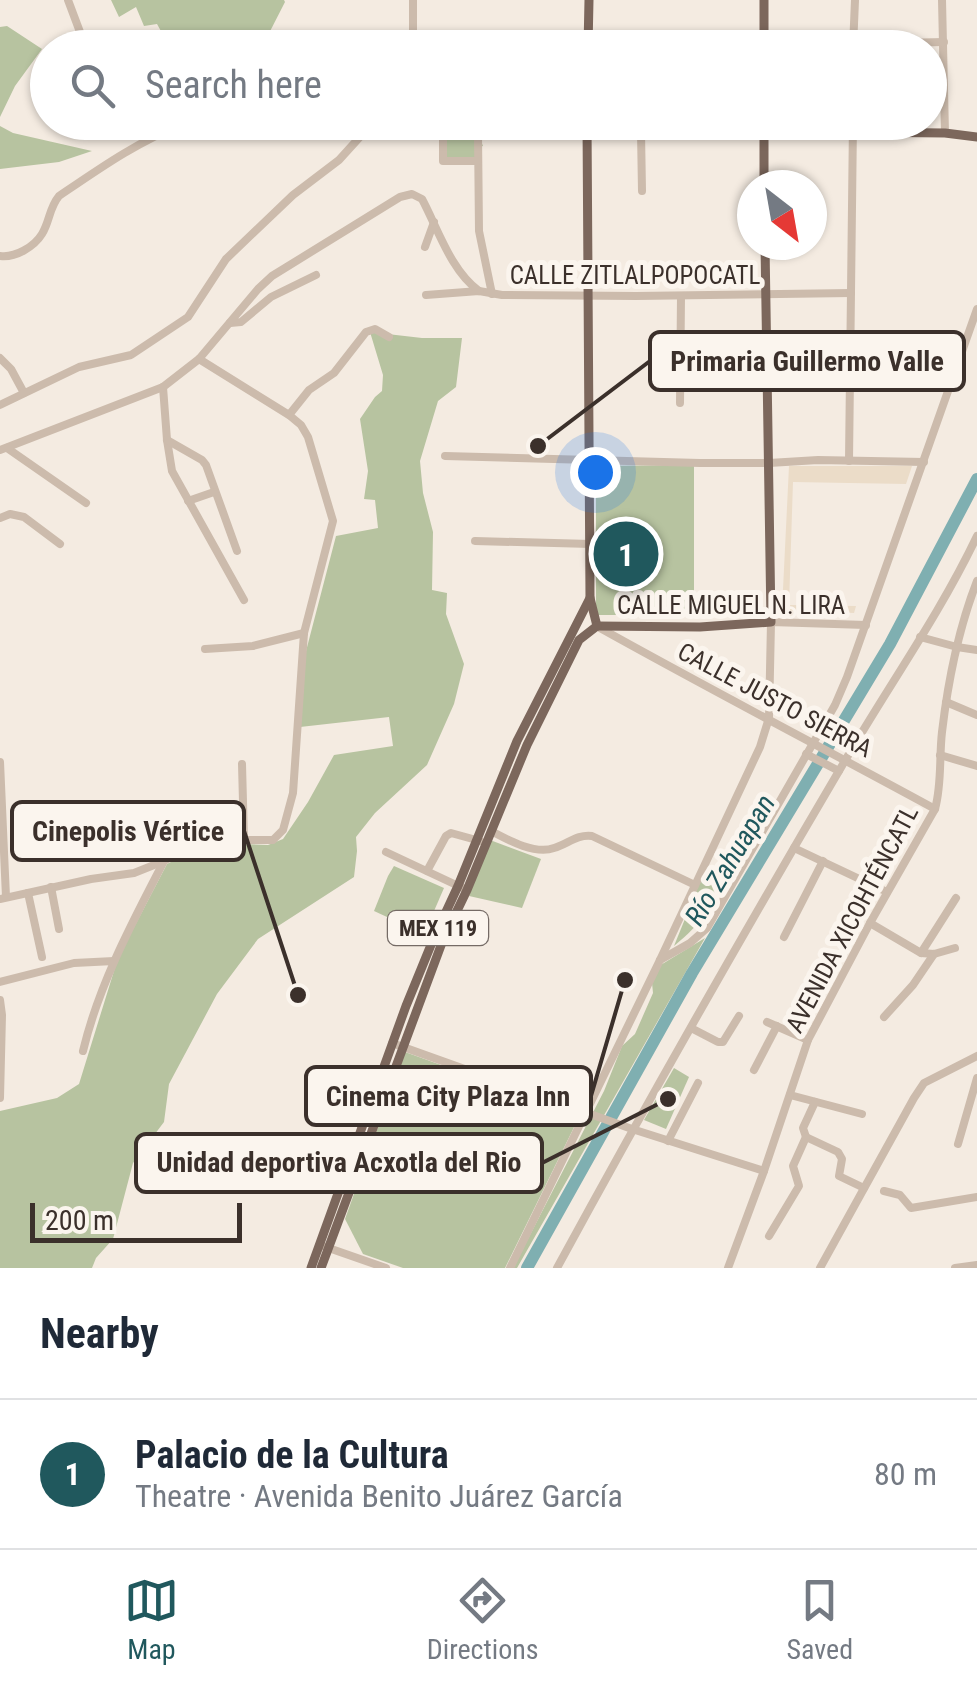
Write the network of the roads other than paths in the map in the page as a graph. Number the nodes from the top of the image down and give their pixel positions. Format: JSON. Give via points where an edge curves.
{"nodes":[{"id":1,"x":68,"y":0,"type":"edge"},
{"id":2,"x":414,"y":0,"type":"edge"},
{"id":3,"x":589,"y":0,"type":"edge"},
{"id":4,"x":764,"y":0,"type":"edge"},
{"id":5,"x":855,"y":0,"type":"edge"},
{"id":6,"x":942,"y":0,"type":"edge"},
{"id":7,"x":79,"y":30,"type":"edge"},
{"id":8,"x":413,"y":30,"type":"edge"},
{"id":9,"x":588,"y":30,"type":"edge"},
{"id":10,"x":764,"y":30,"type":"edge"},
{"id":11,"x":854,"y":30,"type":"edge"},
{"id":12,"x":943,"y":30,"type":"edge"},
{"id":13,"x":947,"y":134,"type":"edge"},
{"id":14,"x":977,"y":137,"type":"edge"},
{"id":15,"x":145,"y":140,"type":"edge"},
{"id":16,"x":357,"y":140,"type":"edge"},
{"id":17,"x":444,"y":140,"type":"edge"},
{"id":18,"x":478,"y":140,"type":"edge"},
{"id":19,"x":586,"y":140,"type":"edge"},
{"id":20,"x":642,"y":140,"type":"edge"},
{"id":21,"x":764,"y":140,"type":"edge"},
{"id":22,"x":853,"y":140,"type":"edge"},
{"id":23,"x":478,"y":162,"type":"junction"},
{"id":24,"x":764,"y":170,"type":"edge"},
{"id":25,"x":642,"y":191,"type":"dead end"},
{"id":26,"x":434,"y":222,"type":"junction"},
{"id":27,"x":425,"y":246,"type":"dead end"},
{"id":28,"x":0,"y":256,"type":"edge"},
{"id":29,"x":765,"y":260,"type":"edge"},
{"id":30,"x":316,"y":275,"type":"dead end"},
{"id":31,"x":479,"y":291,"type":"junction"},
{"id":32,"x":851,"y":293,"type":"junction"},
{"id":33,"x":492,"y":294,"type":"junction"},
{"id":34,"x":426,"y":295,"type":"dead end"},
{"id":35,"x":589,"y":295,"type":"junction"},
{"id":36,"x":681,"y":296,"type":"junction"},
{"id":37,"x":766,"y":296,"type":"junction"},
{"id":38,"x":977,"y":309,"type":"edge"},
{"id":39,"x":230,"y":322,"type":"junction"},
{"id":40,"x":390,"y":337,"type":"dead end"},
{"id":41,"x":0,"y":358,"type":"edge"},
{"id":42,"x":200,"y":359,"type":"junction"},
{"id":43,"x":163,"y":386,"type":"junction"},
{"id":44,"x":24,"y":393,"type":"junction"},
{"id":45,"x":680,"y":402,"type":"dead end"},
{"id":46,"x":0,"y":405,"type":"edge"},
{"id":47,"x":288,"y":415,"type":"junction"},
{"id":48,"x":167,"y":440,"type":"junction"},
{"id":49,"x":3,"y":449,"type":"edge"},
{"id":50,"x":444,"y":456,"type":"dead end"},
{"id":51,"x":848,"y":461,"type":"junction"},
{"id":52,"x":589,"y":462,"type":"junction"},
{"id":53,"x":924,"y":462,"type":"junction"},
{"id":54,"x":769,"y":463,"type":"junction"},
{"id":55,"x":214,"y":492,"type":"junction"},
{"id":56,"x":188,"y":500,"type":"junction"},
{"id":57,"x":86,"y":503,"type":"dead end"},
{"id":58,"x":0,"y":518,"type":"edge"},
{"id":59,"x":977,"y":536,"type":"edge"},
{"id":60,"x":475,"y":541,"type":"dead end"},
{"id":61,"x":60,"y":544,"type":"dead end"},
{"id":62,"x":591,"y":544,"type":"junction"},
{"id":63,"x":237,"y":551,"type":"dead end"},
{"id":64,"x":977,"y":556,"type":"edge"},
{"id":65,"x":963,"y":566,"type":"junction"},
{"id":66,"x":958,"y":576,"type":"junction"},
{"id":67,"x":976,"y":587,"type":"edge"},
{"id":68,"x":590,"y":598,"type":"junction"},
{"id":69,"x":244,"y":600,"type":"dead end"},
{"id":70,"x":770,"y":622,"type":"junction"},
{"id":71,"x":866,"y":624,"type":"junction"},
{"id":72,"x":597,"y":626,"type":"junction"},
{"id":73,"x":304,"y":633,"type":"junction"},
{"id":74,"x":920,"y":637,"type":"junction"},
{"id":75,"x":957,"y":647,"type":"junction"},
{"id":76,"x":205,"y":648,"type":"dead end"},
{"id":77,"x":977,"y":650,"type":"edge"},
{"id":78,"x":946,"y":702,"type":"junction"},
{"id":79,"x":977,"y":715,"type":"edge"},
{"id":80,"x":769,"y":718,"type":"junction"},
{"id":81,"x":522,"y":743,"type":"junction"},
{"id":82,"x":816,"y":743,"type":"junction"},
{"id":83,"x":940,"y":755,"type":"junction"},
{"id":84,"x":810,"y":756,"type":"junction"},
{"id":85,"x":842,"y":758,"type":"junction"},
{"id":86,"x":0,"y":762,"type":"edge"},
{"id":87,"x":242,"y":764,"type":"dead end"},
{"id":88,"x":977,"y":766,"type":"edge"},
{"id":89,"x":836,"y":769,"type":"junction"},
{"id":90,"x":935,"y":809,"type":"junction"},
{"id":91,"x":491,"y":831,"type":"junction"},
{"id":92,"x":244,"y":840,"type":"junction"},
{"id":93,"x":482,"y":842,"type":"junction"},
{"id":94,"x":794,"y":848,"type":"junction"},
{"id":95,"x":386,"y":852,"type":"dead end"},
{"id":96,"x":164,"y":861,"type":"junction"},
{"id":97,"x":823,"y":861,"type":"junction"},
{"id":98,"x":427,"y":871,"type":"junction"},
{"id":99,"x":694,"y":884,"type":"junction"},
{"id":100,"x":51,"y":887,"type":"junction"},
{"id":101,"x":462,"y":888,"type":"junction"},
{"id":102,"x":28,"y":892,"type":"junction"},
{"id":103,"x":887,"y":892,"type":"junction"},
{"id":104,"x":3,"y":898,"type":"edge"},
{"id":105,"x":956,"y":898,"type":"dead end"},
{"id":106,"x":870,"y":923,"type":"junction"},
{"id":107,"x":58,"y":929,"type":"dead end"},
{"id":108,"x":784,"y":937,"type":"dead end"},
{"id":109,"x":956,"y":948,"type":"dead end"},
{"id":110,"x":921,"y":953,"type":"junction"},
{"id":111,"x":934,"y":954,"type":"junction"},
{"id":112,"x":42,"y":957,"type":"dead end"},
{"id":113,"x":660,"y":960,"type":"junction"},
{"id":114,"x":114,"y":961,"type":"junction"},
{"id":115,"x":0,"y":982,"type":"edge"},
{"id":116,"x":0,"y":1000,"type":"edge"},
{"id":117,"x":739,"y":1016,"type":"dead end"},
{"id":118,"x":884,"y":1017,"type":"dead end"},
{"id":119,"x":691,"y":1028,"type":"junction"},
{"id":120,"x":808,"y":1040,"type":"junction"},
{"id":121,"x":397,"y":1045,"type":"junction"},
{"id":122,"x":83,"y":1051,"type":"dead end"},
{"id":123,"x":977,"y":1056,"type":"edge"},
{"id":124,"x":754,"y":1070,"type":"dead end"},
{"id":125,"x":977,"y":1078,"type":"edge"},
{"id":126,"x":698,"y":1083,"type":"dead end"},
{"id":127,"x":790,"y":1095,"type":"junction"},
{"id":128,"x":0,"y":1098,"type":"edge"},
{"id":129,"x":815,"y":1102,"type":"junction"},
{"id":130,"x":588,"y":1112,"type":"junction"},
{"id":131,"x":862,"y":1114,"type":"dead end"},
{"id":132,"x":630,"y":1128,"type":"junction"},
{"id":133,"x":806,"y":1136,"type":"junction"},
{"id":134,"x":668,"y":1141,"type":"junction"},
{"id":135,"x":958,"y":1144,"type":"dead end"},
{"id":136,"x":764,"y":1171,"type":"junction"},
{"id":137,"x":864,"y":1188,"type":"junction"},
{"id":138,"x":884,"y":1191,"type":"dead end"},
{"id":139,"x":977,"y":1197,"type":"edge"},
{"id":140,"x":769,"y":1236,"type":"dead end"},
{"id":141,"x":324,"y":1246,"type":"junction"},
{"id":142,"x":977,"y":1265,"type":"edge"},
{"id":143,"x":310,"y":1268,"type":"edge"},
{"id":144,"x":321,"y":1268,"type":"edge"},
{"id":145,"x":386,"y":1268,"type":"edge"},
{"id":146,"x":510,"y":1268,"type":"edge"},
{"id":147,"x":557,"y":1268,"type":"edge"},
{"id":148,"x":728,"y":1268,"type":"edge"},
{"id":149,"x":820,"y":1268,"type":"edge"},
{"id":150,"x":955,"y":1268,"type":"edge"}],
"edges":[{"from":1,"to":7,"type":"street"},
{"from":2,"to":8,"type":"street"},
{"from":3,"to":9,"type":"main road"},
{"from":4,"to":10,"type":"main road"},
{"from":5,"to":11,"type":"street"},
{"from":6,"to":12,"type":"street"},
{"from":13,"to":14,"type":"main road"},
{"from":15,"to":28,"type":"street","via":[[60,196],[29,248]]},
{"from":16,"to":44,"type":"street","via":[[226,259],[188,317],[143,349],[79,367]]},
{"from":17,"to":23,"type":"street","via":[[444,161]]},
{"from":18,"to":23,"type":"street"},
{"from":19,"to":35,"type":"main road","number":"MEX 119"},
{"from":20,"to":25,"type":"street"},
{"from":21,"to":24,"type":"main road"},
{"from":22,"to":32,"type":"street"},
{"from":23,"to":33,"type":"street","via":[[479,231]]},
{"from":26,"to":27,"type":"street"},
{"from":26,"to":31,"type":"street","via":[[457,267]]},
{"from":26,"to":39,"type":"street","via":[[422,199],[400,196],[272,276]]},
{"from":29,"to":37,"type":"main road"},
{"from":30,"to":39,"type":"street","via":[[271,296],[241,322]]},
{"from":31,"to":33,"type":"street","name":"CALLE ZITLALPOPOCATL"},
{"from":31,"to":34,"type":"street","name":"CALLE ZITLALPOPOCATL"},
{"from":32,"to":37,"type":"street","name":"CALLE ZITLALPOPOCATL"},
{"from":32,"to":51,"type":"street"},
{"from":33,"to":35,"type":"street","name":"CALLE ZITLALPOPOCATL"},
{"from":35,"to":36,"type":"street","name":"CALLE ZITLALPOPOCATL"},
{"from":35,"to":52,"type":"main road","number":"MEX 119"},
{"from":36,"to":37,"type":"street","name":"CALLE ZITLALPOPOCATL"},
{"from":36,"to":45,"type":"street"},
{"from":37,"to":54,"type":"main road"},
{"from":38,"to":53,"type":"street"},
{"from":39,"to":42,"type":"street"},
{"from":40,"to":47,"type":"street","via":[[366,332]]},
{"from":41,"to":44,"type":"street"},
{"from":42,"to":43,"type":"street"},
{"from":42,"to":47,"type":"street"},
{"from":43,"to":48,"type":"street"},
{"from":43,"to":49,"type":"street"},
{"from":44,"to":46,"type":"street"},
{"from":47,"to":73,"type":"street","via":[[308,437],[333,521]]},
{"from":48,"to":55,"type":"street","via":[[202,460]]},
{"from":48,"to":56,"type":"street","via":[[172,472]]},
{"from":49,"to":57,"type":"street"},
{"from":50,"to":52,"type":"street"},
{"from":51,"to":53,"type":"street"},
{"from":51,"to":54,"type":"street"},
{"from":52,"to":54,"type":"street"},
{"from":52,"to":62,"type":"main road","number":"MEX 119"},
{"from":53,"to":71,"type":"street"},
{"from":54,"to":70,"type":"main road"},
{"from":55,"to":56,"type":"street"},
{"from":55,"to":63,"type":"street"},
{"from":56,"to":69,"type":"street"},
{"from":58,"to":61,"type":"street","via":[[24,517]]},
{"from":59,"to":65,"type":"street"},
{"from":60,"to":62,"type":"street"},
{"from":62,"to":68,"type":"main road","number":"MEX 119"},
{"from":64,"to":65,"type":"street"},
{"from":65,"to":66,"type":"street"},
{"from":66,"to":67,"type":"street"},
{"from":66,"to":74,"type":"street"},
{"from":67,"to":75,"type":"street","name":"AVENIDA XICOHTÉNCATL"},
{"from":68,"to":72,"type":"main road","number":"MEX 119"},
{"from":68,"to":81,"type":"main road","number":"MEX 119"},
{"from":70,"to":71,"type":"street","name":"CALLE MIGUEL N. LIRA"},
{"from":70,"to":72,"type":"main road","name":"CALLE MIGUEL N. LIRA"},
{"from":70,"to":80,"type":"street"},
{"from":71,"to":82,"type":"street"},
{"from":72,"to":80,"type":"street","name":"CALLE JUSTO SIERRA"},
{"from":72,"to":81,"type":"main road","number":"MEX 119","via":[[579,640]]},
{"from":73,"to":76,"type":"street","via":[[253,646]]},
{"from":73,"to":92,"type":"street","via":[[292,794],[283,830],[273,840]]},
{"from":74,"to":75,"type":"street"},
{"from":74,"to":85,"type":"street"},
{"from":75,"to":77,"type":"street"},
{"from":75,"to":78,"type":"street","name":"AVENIDA XICOHTÉNCATL"},
{"from":78,"to":79,"type":"street"},
{"from":78,"to":83,"type":"street","name":"AVENIDA XICOHTÉNCATL"},
{"from":80,"to":82,"type":"street","name":"CALLE JUSTO SIERRA"},
{"from":80,"to":99,"type":"street"},
{"from":81,"to":91,"type":"main road","number":"MEX 119"},
{"from":81,"to":93,"type":"main road","number":"MEX 119"},
{"from":82,"to":84,"type":"street"},
{"from":82,"to":85,"type":"street","name":"CALLE JUSTO SIERRA"},
{"from":83,"to":88,"type":"street"},
{"from":83,"to":90,"type":"street","name":"AVENIDA XICOHTÉNCATL"},
{"from":84,"to":89,"type":"street"},
{"from":84,"to":113,"type":"street","via":[[707,928]]},
{"from":85,"to":89,"type":"street"},
{"from":85,"to":90,"type":"street","name":"CALLE JUSTO SIERRA"},
{"from":86,"to":104,"type":"street"},
{"from":87,"to":92,"type":"street"},
{"from":89,"to":94,"type":"street"},
{"from":90,"to":103,"type":"street","name":"AVENIDA XICOHTÉNCATL"},
{"from":91,"to":93,"type":"main road","number":"MEX 119"},
{"from":91,"to":99,"type":"street","via":[[540,851],[586,834]]},
{"from":92,"to":96,"type":"street","via":[[210,840]]},
{"from":93,"to":98,"type":"street","via":[[451,833]]},
{"from":93,"to":101,"type":"main road","number":"MEX 119"},
{"from":94,"to":97,"type":"street"},
{"from":94,"to":119,"type":"street"},
{"from":95,"to":98,"type":"street"},
{"from":96,"to":100,"type":"street"},
{"from":96,"to":114,"type":"street"},
{"from":97,"to":103,"type":"street"},
{"from":97,"to":108,"type":"street"},
{"from":98,"to":101,"type":"street"},
{"from":99,"to":113,"type":"street"},
{"from":100,"to":102,"type":"street"},
{"from":100,"to":107,"type":"street"},
{"from":101,"to":121,"type":"main road","number":"MEX 119","via":[[406,1006]]},
{"from":102,"to":104,"type":"street"},
{"from":102,"to":112,"type":"street"},
{"from":103,"to":106,"type":"street","name":"AVENIDA XICOHTÉNCATL"},
{"from":105,"to":110,"type":"street"},
{"from":106,"to":110,"type":"street"},
{"from":106,"to":120,"type":"street","name":"AVENIDA XICOHTÉNCATL"},
{"from":109,"to":111,"type":"street"},
{"from":110,"to":111,"type":"street"},
{"from":111,"to":118,"type":"street"},
{"from":113,"to":130,"type":"street"},
{"from":114,"to":115,"type":"street"},
{"from":114,"to":122,"type":"street"},
{"from":116,"to":128,"type":"street"},
{"from":117,"to":119,"type":"street","via":[[723,1042]]},
{"from":119,"to":132,"type":"street"},
{"from":120,"to":124,"type":"street","via":[[772,1024]]},
{"from":120,"to":127,"type":"street","name":"AVENIDA XICOHTÉNCATL"},
{"from":121,"to":130,"type":"street"},
{"from":121,"to":141,"type":"main road","number":"MEX 119"},
{"from":123,"to":137,"type":"street","via":[[924,1084]]},
{"from":125,"to":135,"type":"street"},
{"from":126,"to":134,"type":"street"},
{"from":127,"to":129,"type":"street"},
{"from":127,"to":136,"type":"street","name":"AVENIDA XICOHTÉNCATL"},
{"from":129,"to":131,"type":"street"},
{"from":129,"to":133,"type":"street"},
{"from":130,"to":132,"type":"street"},
{"from":130,"to":146,"type":"street"},
{"from":132,"to":134,"type":"street"},
{"from":132,"to":147,"type":"street"},
{"from":133,"to":137,"type":"street","via":[[838,1152],[839,1176]]},
{"from":133,"to":140,"type":"street","via":[[793,1166],[799,1186]]},
{"from":134,"to":136,"type":"street"},
{"from":136,"to":148,"type":"street","name":"AVENIDA XICOHTÉNCATL"},
{"from":137,"to":149,"type":"street"},
{"from":138,"to":139,"type":"street","via":[[900,1195],[911,1208]]},
{"from":141,"to":143,"type":"main road","number":"MEX 119"},
{"from":141,"to":144,"type":"main road","number":"MEX 119"},
{"from":141,"to":145,"type":"street"},
{"from":142,"to":150,"type":"street"}]}
